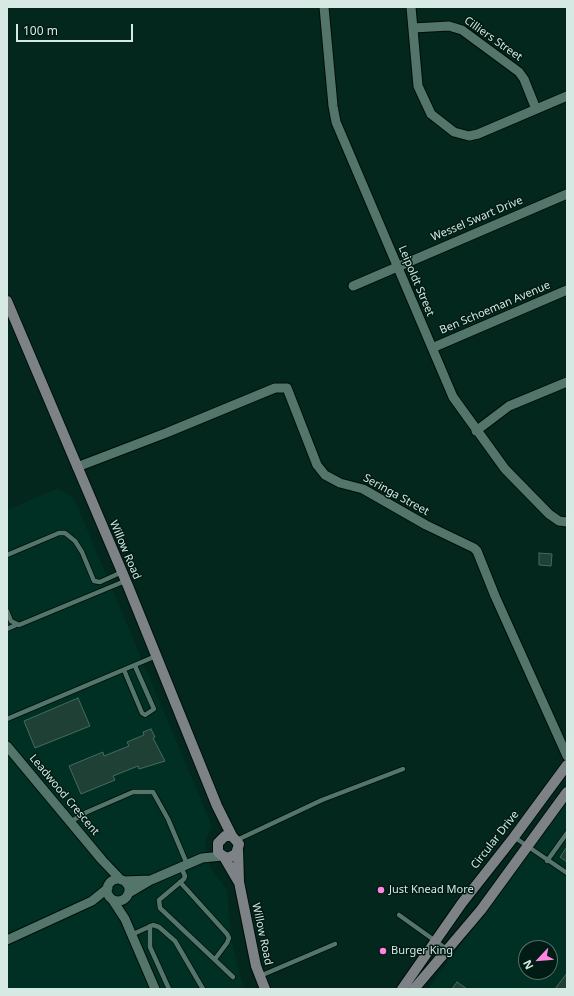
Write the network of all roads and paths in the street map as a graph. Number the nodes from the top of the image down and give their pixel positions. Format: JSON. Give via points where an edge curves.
{"nodes":[{"id":1,"x":324,"y":7,"type":"edge"},
{"id":2,"x":411,"y":7,"type":"edge"},
{"id":3,"x":413,"y":28,"type":"junction"},
{"id":4,"x":567,"y":96,"type":"edge"},
{"id":5,"x":536,"y":109,"type":"junction"},
{"id":6,"x":567,"y":194,"type":"edge"},
{"id":7,"x":397,"y":266,"type":"junction"},
{"id":8,"x":353,"y":286,"type":"dead end"},
{"id":9,"x":567,"y":290,"type":"edge"},
{"id":10,"x":7,"y":301,"type":"edge"},
{"id":11,"x":432,"y":348,"type":"junction"},
{"id":12,"x":567,"y":382,"type":"edge"},
{"id":13,"x":476,"y":431,"type":"junction"},
{"id":14,"x":77,"y":467,"type":"junction"},
{"id":15,"x":567,"y":522,"type":"edge"},
{"id":16,"x":7,"y":555,"type":"edge"},
{"id":17,"x":123,"y":577,"type":"junction"},
{"id":18,"x":7,"y":611,"type":"edge"},
{"id":19,"x":16,"y":625,"type":"junction"},
{"id":20,"x":7,"y":629,"type":"edge"},
{"id":21,"x":156,"y":656,"type":"junction"},
{"id":22,"x":135,"y":666,"type":"junction"},
{"id":23,"x":124,"y":670,"type":"junction"},
{"id":24,"x":7,"y":719,"type":"edge"},
{"id":25,"x":7,"y":746,"type":"edge"},
{"id":26,"x":567,"y":756,"type":"edge"},
{"id":27,"x":567,"y":765,"type":"edge"},
{"id":28,"x":403,"y":769,"type":"dead end"},
{"id":29,"x":567,"y":792,"type":"edge"},
{"id":30,"x":219,"y":810,"type":"junction"},
{"id":31,"x":70,"y":822,"type":"junction"},
{"id":32,"x":567,"y":833,"type":"edge"},
{"id":33,"x":514,"y":837,"type":"junction"},
{"id":34,"x":218,"y":842,"type":"junction"},
{"id":35,"x":236,"y":842,"type":"junction"},
{"id":36,"x":527,"y":847,"type":"junction"},
{"id":37,"x":224,"y":857,"type":"junction"},
{"id":38,"x":202,"y":858,"type":"junction"},
{"id":39,"x":102,"y":860,"type":"junction"},
{"id":40,"x":547,"y":861,"type":"junction"},
{"id":41,"x":184,"y":866,"type":"junction"},
{"id":42,"x":567,"y":873,"type":"edge"},
{"id":43,"x":122,"y":880,"type":"junction"},
{"id":44,"x":151,"y":880,"type":"junction"},
{"id":45,"x":180,"y":882,"type":"junction"},
{"id":46,"x":239,"y":882,"type":"junction"},
{"id":47,"x":108,"y":886,"type":"junction"},
{"id":48,"x":128,"y":895,"type":"junction"},
{"id":49,"x":112,"y":899,"type":"junction"},
{"id":50,"x":92,"y":901,"type":"junction"},
{"id":51,"x":399,"y":915,"type":"dead end"},
{"id":52,"x":125,"y":919,"type":"junction"},
{"id":53,"x":150,"y":926,"type":"junction"},
{"id":54,"x":131,"y":935,"type":"junction"},
{"id":55,"x":7,"y":940,"type":"edge"},
{"id":56,"x":435,"y":942,"type":"junction"},
{"id":57,"x":335,"y":944,"type":"dead end"},
{"id":58,"x":448,"y":950,"type":"junction"},
{"id":59,"x":215,"y":960,"type":"junction"},
{"id":60,"x":233,"y":976,"type":"dead end"},
{"id":61,"x":260,"y":976,"type":"junction"},
{"id":62,"x":155,"y":989,"type":"edge"},
{"id":63,"x":169,"y":989,"type":"edge"},
{"id":64,"x":203,"y":989,"type":"edge"},
{"id":65,"x":265,"y":989,"type":"edge"},
{"id":66,"x":402,"y":989,"type":"edge"},
{"id":67,"x":414,"y":989,"type":"edge"}],
"edges":[{"from":1,"to":7,"type":"street","name":"Leipoldt Street","via":[[332,106],[336,122]]},
{"from":2,"to":3,"type":"street"},
{"from":3,"to":5,"type":"street","name":"Cilliers Street","via":[[449,26],[462,30],[519,72]]},
{"from":3,"to":5,"type":"street","via":[[418,86],[431,114],[449,130],[458,135],[473,136]]},
{"from":4,"to":5,"type":"street"},
{"from":6,"to":7,"type":"street","name":"Wessel Swart Drive"},
{"from":7,"to":8,"type":"street","name":"Wessel Swart Drive"},
{"from":7,"to":11,"type":"street","name":"Leipoldt Street"},
{"from":9,"to":11,"type":"street","name":"Ben Schoeman Avenue"},
{"from":10,"to":14,"type":"street","name":"Willow Road"},
{"from":11,"to":13,"type":"street","name":"Leipoldt Street","via":[[453,397]]},
{"from":12,"to":13,"type":"street","via":[[509,406]]},
{"from":13,"to":15,"type":"street","name":"Leipoldt Street","via":[[505,469],[548,514],[559,521]]},
{"from":14,"to":17,"type":"street","name":"Willow Road"},
{"from":14,"to":26,"type":"street","name":"Seringa Street","via":[[275,388],[287,388],[324,475],[340,483],[360,487],[477,551]]},
{"from":16,"to":17,"type":"lane","via":[[59,533],[65,533],[75,541],[82,552],[95,582]]},
{"from":17,"to":19,"type":"lane"},
{"from":17,"to":21,"type":"street","name":"Willow Road"},
{"from":18,"to":19,"type":"lane","via":[[11,621]]},
{"from":19,"to":20,"type":"lane"},
{"from":21,"to":22,"type":"lane"},
{"from":21,"to":30,"type":"street","name":"Willow Road"},
{"from":22,"to":23,"type":"lane"},
{"from":22,"to":23,"type":"lane","via":[[154,709],[148,714],[143,715]]},
{"from":23,"to":24,"type":"lane"},
{"from":25,"to":31,"type":"street","name":"Leadwood Crescent"},
{"from":27,"to":33,"type":"street","name":"Circular Drive"},
{"from":28,"to":35,"type":"lane","via":[[322,800]]},
{"from":29,"to":36,"type":"street"},
{"from":30,"to":34,"type":"street","name":"Willow Road"},
{"from":30,"to":35,"type":"street","name":"Willow Road"},
{"from":31,"to":39,"type":"street","name":"Leadwood Crescent"},
{"from":31,"to":41,"type":"lane","via":[[133,792],[153,792],[168,819]]},
{"from":32,"to":40,"type":"lane"},
{"from":33,"to":36,"type":"lane"},
{"from":33,"to":56,"type":"street","name":"Circular Drive"},
{"from":34,"to":35,"type":"street","via":[[225,836]]},
{"from":34,"to":37,"type":"street","name":"Willow Road","via":[[218,852]]},
{"from":34,"to":38,"type":"street"},
{"from":35,"to":37,"type":"street","via":[[232,856]]},
{"from":35,"to":46,"type":"street","name":"Willow Road"},
{"from":36,"to":40,"type":"lane"},
{"from":36,"to":58,"type":"street"},
{"from":37,"to":38,"type":"street"},
{"from":37,"to":46,"type":"street","name":"Willow Road"},
{"from":38,"to":41,"type":"street"},
{"from":39,"to":43,"type":"street","name":"Leadwood Crescent"},
{"from":39,"to":47,"type":"street","name":"Leadwood Crescent"},
{"from":40,"to":42,"type":"lane"},
{"from":41,"to":44,"type":"street"},
{"from":41,"to":45,"type":"lane","via":[[185,876]]},
{"from":43,"to":44,"type":"street"},
{"from":43,"to":47,"type":"street","via":[[115,880]]},
{"from":43,"to":48,"type":"street","via":[[129,887]]},
{"from":44,"to":48,"type":"street"},
{"from":45,"to":59,"type":"lane","via":[[229,938]]},
{"from":45,"to":59,"type":"lane","via":[[159,900],[160,908]]},
{"from":46,"to":61,"type":"street","name":"Willow Road"},
{"from":47,"to":49,"type":"street","via":[[108,895]]},
{"from":47,"to":50,"type":"street"},
{"from":48,"to":49,"type":"street","via":[[120,901]]},
{"from":48,"to":52,"type":"street"},
{"from":49,"to":50,"type":"street"},
{"from":49,"to":52,"type":"street"},
{"from":50,"to":55,"type":"street"},
{"from":51,"to":56,"type":"lane"},
{"from":52,"to":54,"type":"street"},
{"from":53,"to":54,"type":"lane"},
{"from":53,"to":63,"type":"lane","via":[[150,947]]},
{"from":53,"to":64,"type":"lane","via":[[159,927],[173,938]]},
{"from":54,"to":62,"type":"street"},
{"from":56,"to":58,"type":"lane"},
{"from":56,"to":66,"type":"street","name":"Circular Drive"},
{"from":57,"to":61,"type":"lane"},
{"from":58,"to":67,"type":"street"},
{"from":59,"to":60,"type":"lane"},
{"from":61,"to":65,"type":"street","name":"Willow Road"}]}
